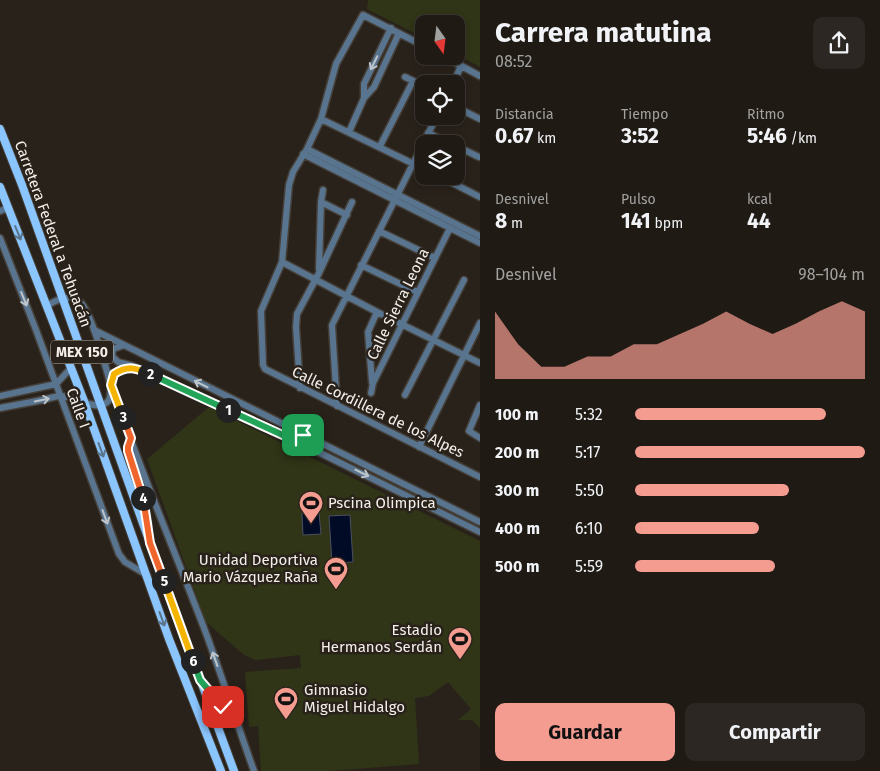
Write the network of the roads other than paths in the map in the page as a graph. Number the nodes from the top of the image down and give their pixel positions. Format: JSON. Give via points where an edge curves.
{"nodes":[{"id":1,"x":391,"y":28,"type":"junction"},
{"id":2,"x":399,"y":33,"type":"junction"},
{"id":3,"x":415,"y":41,"type":"edge"},
{"id":4,"x":461,"y":66,"type":"joint"},
{"id":5,"x":457,"y":75,"type":"edge"},
{"id":6,"x":480,"y":76,"type":"edge"},
{"id":7,"x":405,"y":77,"type":"dead end"},
{"id":8,"x":413,"y":81,"type":"joint"},
{"id":9,"x":364,"y":98,"type":"junction"},
{"id":10,"x":465,"y":112,"type":"edge"},
{"id":11,"x":321,"y":118,"type":"junction"},
{"id":12,"x":480,"y":119,"type":"edge"},
{"id":13,"x":432,"y":125,"type":"edge"},
{"id":14,"x":0,"y":129,"type":"edge"},
{"id":15,"x":349,"y":132,"type":"junction"},
{"id":16,"x":428,"y":133,"type":"junction"},
{"id":17,"x":432,"y":135,"type":"edge"},
{"id":18,"x":380,"y":146,"type":"junction"},
{"id":19,"x":465,"y":150,"type":"edge"},
{"id":20,"x":305,"y":152,"type":"junction"},
{"id":21,"x":479,"y":157,"type":"dead end"},
{"id":22,"x":413,"y":163,"type":"junction"},
{"id":23,"x":457,"y":185,"type":"edge"},
{"id":24,"x":0,"y":187,"type":"edge"},
{"id":25,"x":323,"y":190,"type":"dead end"},
{"id":26,"x":396,"y":197,"type":"junction"},
{"id":27,"x":480,"y":197,"type":"edge"},
{"id":28,"x":321,"y":202,"type":"junction"},
{"id":29,"x":352,"y":202,"type":"dead end"},
{"id":30,"x":4,"y":209,"type":"edge"},
{"id":31,"x":347,"y":215,"type":"junction"},
{"id":32,"x":450,"y":228,"type":"junction"},
{"id":33,"x":378,"y":231,"type":"junction"},
{"id":34,"x":480,"y":236,"type":"edge"},
{"id":35,"x":0,"y":238,"type":"edge"},
{"id":36,"x":480,"y":243,"type":"edge"},
{"id":37,"x":435,"y":258,"type":"junction"},
{"id":38,"x":282,"y":262,"type":"junction"},
{"id":39,"x":361,"y":265,"type":"junction"},
{"id":40,"x":319,"y":273,"type":"junction"},
{"id":41,"x":315,"y":280,"type":"junction"},
{"id":42,"x":464,"y":280,"type":"dead end"},
{"id":43,"x":417,"y":292,"type":"junction"},
{"id":44,"x":346,"y":296,"type":"junction"},
{"id":45,"x":63,"y":299,"type":"junction"},
{"id":46,"x":47,"y":306,"type":"junction"},
{"id":47,"x":377,"y":312,"type":"junction"},
{"id":48,"x":480,"y":324,"type":"edge"},
{"id":49,"x":402,"y":325,"type":"junction"},
{"id":50,"x":94,"y":330,"type":"junction"},
{"id":51,"x":433,"y":340,"type":"junction"},
{"id":52,"x":124,"y":344,"type":"junction"},
{"id":53,"x":464,"y":355,"type":"junction"},
{"id":54,"x":480,"y":363,"type":"edge"},
{"id":55,"x":135,"y":367,"type":"junction"},
{"id":56,"x":71,"y":368,"type":"junction"},
{"id":57,"x":373,"y":383,"type":"junction"},
{"id":58,"x":56,"y":384,"type":"junction"},
{"id":59,"x":111,"y":385,"type":"junction"},
{"id":60,"x":300,"y":388,"type":"junction"},
{"id":61,"x":371,"y":393,"type":"dead end"},
{"id":62,"x":405,"y":395,"type":"dead end"},
{"id":63,"x":0,"y":396,"type":"edge"},
{"id":64,"x":60,"y":396,"type":"junction"},
{"id":65,"x":84,"y":401,"type":"junction"},
{"id":66,"x":480,"y":405,"type":"edge"},
{"id":67,"x":101,"y":406,"type":"junction"},
{"id":68,"x":337,"y":406,"type":"junction"},
{"id":69,"x":0,"y":408,"type":"edge"},
{"id":70,"x":303,"y":435,"type":"junction"},
{"id":71,"x":131,"y":438,"type":"junction"},
{"id":72,"x":480,"y":438,"type":"edge"},
{"id":73,"x":298,"y":442,"type":"junction"},
{"id":74,"x":321,"y":444,"type":"junction"},
{"id":75,"x":419,"y":447,"type":"junction"},
{"id":76,"x":316,"y":451,"type":"junction"},
{"id":77,"x":341,"y":453,"type":"junction"},
{"id":78,"x":337,"y":461,"type":"junction"},
{"id":79,"x":480,"y":477,"type":"edge"},
{"id":80,"x":480,"y":522,"type":"edge"},
{"id":81,"x":480,"y":532,"type":"edge"},
{"id":82,"x":150,"y":543,"type":"junction"},
{"id":83,"x":147,"y":576,"type":"junction"},
{"id":84,"x":200,"y":680,"type":"junction"},
{"id":85,"x":236,"y":720,"type":"junction"},
{"id":86,"x":221,"y":771,"type":"edge"},
{"id":87,"x":234,"y":771,"type":"edge"},
{"id":88,"x":254,"y":771,"type":"edge"}],
"edges":[{"from":1,"to":2,"type":"street"},
{"from":1,"to":9,"type":"street","one_way":true,"via":[[364,84]]},
{"from":1,"to":11,"type":"street","via":[[363,15],[360,18],[336,64]]},
{"from":2,"to":3,"type":"street"},
{"from":2,"to":9,"type":"street","via":[[374,87]]},
{"from":4,"to":5,"type":"street"},
{"from":4,"to":6,"type":"street"},
{"from":7,"to":8,"type":"street"},
{"from":8,"to":18,"type":"street"},
{"from":9,"to":15,"type":"street"},
{"from":10,"to":12,"type":"street"},
{"from":11,"to":15,"type":"street"},
{"from":11,"to":20,"type":"street"},
{"from":13,"to":16,"type":"street"},
{"from":14,"to":45,"type":"main road","name":"Carretera Federal a Tehuacán","number":"MEX 150"},
{"from":15,"to":18,"type":"street"},
{"from":16,"to":17,"type":"street"},
{"from":16,"to":22,"type":"street"},
{"from":18,"to":22,"type":"street"},
{"from":19,"to":21,"type":"street"},
{"from":20,"to":26,"type":"street"},
{"from":20,"to":38,"type":"street","via":[[289,185]]},
{"from":22,"to":26,"type":"street"},
{"from":23,"to":27,"type":"street"},
{"from":24,"to":30,"type":"main road","name":"Carretera Federal a Tehuacán","number":"MEX 150"},
{"from":25,"to":28,"type":"street"},
{"from":26,"to":32,"type":"street"},
{"from":26,"to":33,"type":"street"},
{"from":26,"to":34,"type":"street"},
{"from":28,"to":31,"type":"street"},
{"from":28,"to":40,"type":"street"},
{"from":29,"to":31,"type":"street"},
{"from":30,"to":46,"type":"main road","name":"Carretera Federal a Tehuacán","number":"MEX 150","one_way":true},
{"from":31,"to":40,"type":"street"},
{"from":32,"to":36,"type":"street"},
{"from":32,"to":37,"type":"street","name":"Calle Sierra Leona"},
{"from":33,"to":37,"type":"street"},
{"from":33,"to":39,"type":"street"},
{"from":35,"to":58,"type":"street","name":"Calle I","one_way":true},
{"from":37,"to":43,"type":"street","name":"Calle Sierra Leona"},
{"from":38,"to":41,"type":"street"},
{"from":38,"to":60,"type":"street","name":"Calle Cordillera de los Alpes","via":[[261,311],[263,365]]},
{"from":39,"to":43,"type":"street"},
{"from":39,"to":44,"type":"street"},
{"from":40,"to":41,"type":"street"},
{"from":41,"to":44,"type":"street"},
{"from":41,"to":60,"type":"street","via":[[297,314]]},
{"from":42,"to":51,"type":"street"},
{"from":43,"to":49,"type":"street","name":"Calle Sierra Leona"},
{"from":44,"to":47,"type":"street"},
{"from":44,"to":68,"type":"street","via":[[332,325]]},
{"from":45,"to":46,"type":"street"},
{"from":45,"to":50,"type":"street","via":[[78,300]]},
{"from":45,"to":67,"type":"main road","name":"Carretera Federal a Tehuacán","number":"MEX 150"},
{"from":46,"to":56,"type":"main road","name":"Carretera Federal a Tehuacán","number":"MEX 150"},
{"from":47,"to":49,"type":"street"},
{"from":47,"to":57,"type":"street","via":[[368,332]]},
{"from":48,"to":53,"type":"street"},
{"from":49,"to":51,"type":"street"},
{"from":49,"to":57,"type":"street","name":"Calle Sierra Leona"},
{"from":50,"to":52,"type":"street"},
{"from":50,"to":59,"type":"street"},
{"from":51,"to":53,"type":"street"},
{"from":51,"to":62,"type":"street"},
{"from":52,"to":55,"type":"street","via":[[113,349],[112,356],[118,362]]},
{"from":70,"to":52,"type":"street","one_way":true},
{"from":53,"to":54,"type":"street"},
{"from":53,"to":75,"type":"street"},
{"from":55,"to":59,"type":"street","via":[[123,368],[114,374]]},
{"from":55,"to":73,"type":"street"},
{"from":56,"to":58,"type":"street"},
{"from":56,"to":65,"type":"main road","name":"Carretera Federal a Tehuacán","number":"MEX 150"},
{"from":57,"to":61,"type":"street","name":"Calle Sierra Leona"},
{"from":58,"to":63,"type":"street"},
{"from":58,"to":64,"type":"street","name":"Calle I"},
{"from":59,"to":67,"type":"street","via":[[109,400]]},
{"from":59,"to":71,"type":"street"},
{"from":60,"to":68,"type":"street","name":"Calle Cordillera de los Alpes"},
{"from":64,"to":65,"type":"street"},
{"from":69,"to":64,"type":"street","one_way":true},
{"from":64,"to":83,"type":"street","name":"Calle I","one_way":true,"via":[[119,554],[125,562]]},
{"from":65,"to":67,"type":"street"},
{"from":65,"to":83,"type":"main road","name":"Carretera Federal a Tehuacán","number":"MEX 150","one_way":true},
{"from":66,"to":72,"type":"street","via":[[469,431]]},
{"from":67,"to":82,"type":"main road","name":"Carretera Federal a Tehuacán","number":"MEX 150"},
{"from":68,"to":75,"type":"street","name":"Calle Cordillera de los Alpes"},
{"from":70,"to":73,"type":"street"},
{"from":70,"to":74,"type":"street"},
{"from":71,"to":82,"type":"main road","via":[[128,451],[144,501]]},
{"from":85,"to":71,"type":"street","one_way":true},
{"from":73,"to":76,"type":"street"},
{"from":74,"to":76,"type":"street"},
{"from":74,"to":77,"type":"street"},
{"from":75,"to":79,"type":"street","name":"Calle Cordillera de los Alpes"},
{"from":76,"to":78,"type":"street"},
{"from":77,"to":78,"type":"street"},
{"from":77,"to":80,"type":"street"},
{"from":78,"to":81,"type":"street","one_way":true},
{"from":82,"to":84,"type":"main road","name":"Carretera Federal a Tehuacán","number":"MEX 150"},
{"from":83,"to":86,"type":"main road","name":"Carretera Federal a Tehuacán","number":"MEX 150","one_way":true},
{"from":84,"to":85,"type":"main road"},
{"from":84,"to":87,"type":"main road","name":"Carretera Federal a Tehuacán","number":"MEX 150"},
{"from":85,"to":88,"type":"street"}]}
